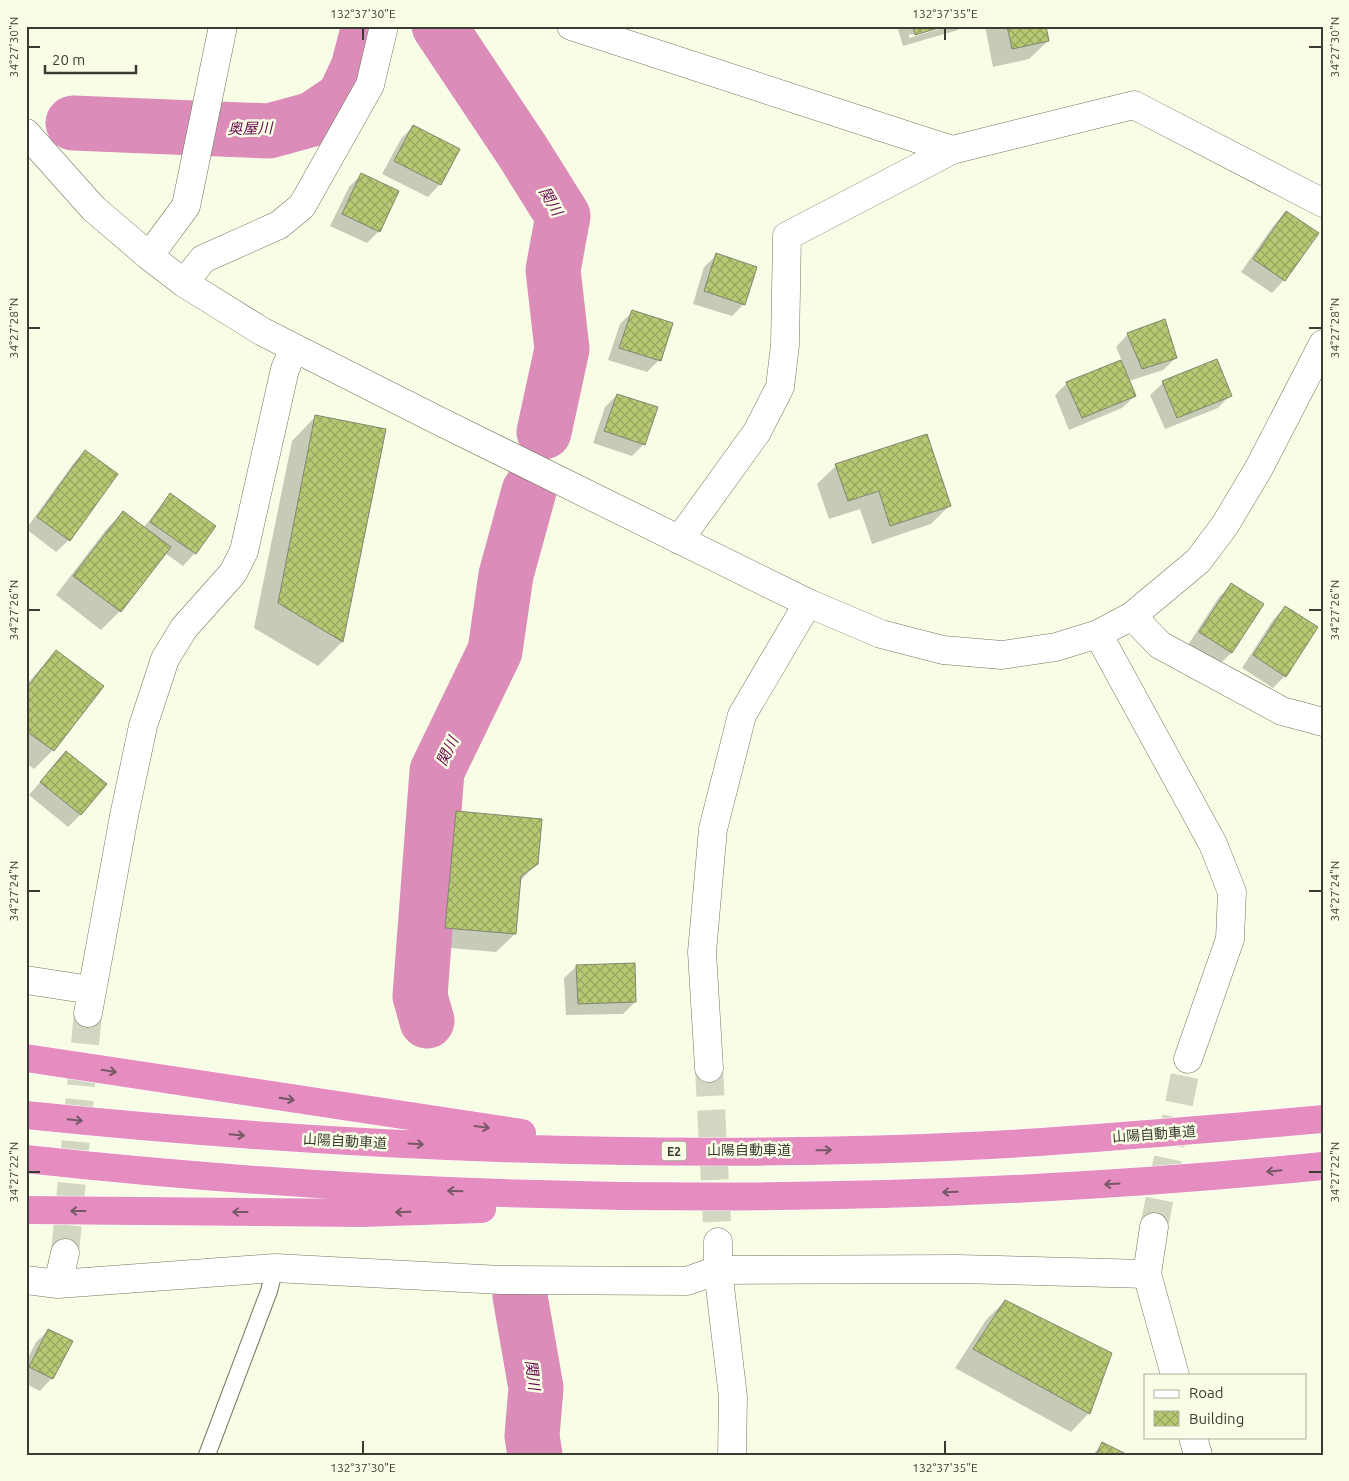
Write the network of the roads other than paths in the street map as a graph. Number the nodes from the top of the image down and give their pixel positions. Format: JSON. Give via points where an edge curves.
{"nodes":[{"id":1,"x":223,"y":26,"type":"edge"},
{"id":2,"x":384,"y":26,"type":"edge"},
{"id":3,"x":571,"y":26,"type":"edge"},
{"id":4,"x":26,"y":134,"type":"edge"},
{"id":5,"x":952,"y":150,"type":"junction"},
{"id":6,"x":1323,"y":203,"type":"edge"},
{"id":7,"x":149,"y":256,"type":"junction"},
{"id":8,"x":184,"y":283,"type":"junction"},
{"id":9,"x":1323,"y":344,"type":"edge"},
{"id":10,"x":294,"y":349,"type":"junction"},
{"id":11,"x":679,"y":540,"type":"junction"},
{"id":12,"x":808,"y":603,"type":"junction"},
{"id":13,"x":1132,"y":616,"type":"junction"},
{"id":14,"x":1098,"y":634,"type":"junction"},
{"id":15,"x":1323,"y":722,"type":"edge"},
{"id":16,"x":26,"y":980,"type":"edge"},
{"id":17,"x":26,"y":1058,"type":"edge"},
{"id":18,"x":1188,"y":1059,"type":"tunnel mouth"},
{"id":19,"x":709,"y":1068,"type":"tunnel mouth"},
{"id":20,"x":26,"y":1115,"type":"edge"},
{"id":21,"x":1323,"y":1119,"type":"edge"},
{"id":22,"x":648,"y":1151,"type":"junction"},
{"id":23,"x":26,"y":1159,"type":"edge"},
{"id":24,"x":1323,"y":1166,"type":"edge"},
{"id":25,"x":819,"y":1196,"type":"junction"},
{"id":26,"x":26,"y":1210,"type":"edge"},
{"id":27,"x":1154,"y":1227,"type":"tunnel mouth"},
{"id":28,"x":718,"y":1242,"type":"tunnel mouth"},
{"id":29,"x":65,"y":1253,"type":"tunnel mouth"},
{"id":30,"x":275,"y":1268,"type":"junction"},
{"id":31,"x":718,"y":1270,"type":"junction"},
{"id":32,"x":1147,"y":1274,"type":"junction"},
{"id":33,"x":26,"y":1280,"type":"edge"},
{"id":34,"x":58,"y":1284,"type":"junction"},
{"id":35,"x":1175,"y":1374,"type":"edge"},
{"id":36,"x":1193,"y":1438,"type":"edge"},
{"id":37,"x":206,"y":1455,"type":"edge"},
{"id":38,"x":732,"y":1455,"type":"edge"},
{"id":39,"x":1198,"y":1455,"type":"edge"}],
"edges":[{"from":1,"to":7,"type":"street","via":[[186,206]]},
{"from":2,"to":8,"type":"street","via":[[370,85],[302,206],[279,225],[203,260]]},
{"from":3,"to":5,"type":"street"},
{"from":4,"to":7,"type":"street","via":[[94,209]]},
{"from":5,"to":6,"type":"street","via":[[1134,105]]},
{"from":5,"to":11,"type":"street","via":[[787,236],[786,345],[780,387],[757,432]]},
{"from":7,"to":8,"type":"street"},
{"from":8,"to":10,"type":"street"},
{"from":9,"to":13,"type":"street","via":[[1259,468],[1225,525],[1198,561]]},
{"from":10,"to":11,"type":"street"},
{"from":10,"to":16,"type":"street","via":[[285,369],[244,551],[233,573],[184,628],[165,659],[143,726],[89,1002]]},
{"from":11,"to":12,"type":"street"},
{"from":12,"to":14,"type":"street","via":[[881,634],[943,650],[1002,655],[1056,647]]},
{"from":12,"to":19,"type":"street","via":[[742,715],[713,829],[702,952]]},
{"from":13,"to":14,"type":"street"},
{"from":13,"to":15,"type":"street","via":[[1160,645],[1282,711]]},
{"from":14,"to":18,"type":"street","via":[[1213,844],[1232,892],[1230,939]]},
{"from":17,"to":22,"type":"highway","one_way":true},
{"from":20,"to":22,"type":"highway","name":"山陽自動車道","number":"E2","one_way":true,"via":[[248,1136]]},
{"from":22,"to":21,"type":"highway","name":"山陽自動車道","number":"E2","one_way":true,"via":[[989,1145]]},
{"from":25,"to":23,"type":"highway","one_way":true,"via":[[448,1191]]},
{"from":24,"to":25,"type":"highway","one_way":true,"via":[[1171,1181]]},
{"from":25,"to":26,"type":"highway","one_way":true,"via":[[362,1213]]},
{"from":27,"to":32,"type":"street"},
{"from":28,"to":31,"type":"street"},
{"from":29,"to":34,"type":"street"},
{"from":30,"to":31,"type":"street","via":[[501,1280],[677,1281]]},
{"from":30,"to":34,"type":"street"},
{"from":30,"to":37,"type":"lane"},
{"from":31,"to":32,"type":"street","via":[[958,1269]]},
{"from":31,"to":38,"type":"street","via":[[733,1398]]},
{"from":32,"to":35,"type":"street"},
{"from":33,"to":34,"type":"street"},
{"from":36,"to":39,"type":"street"}]}
